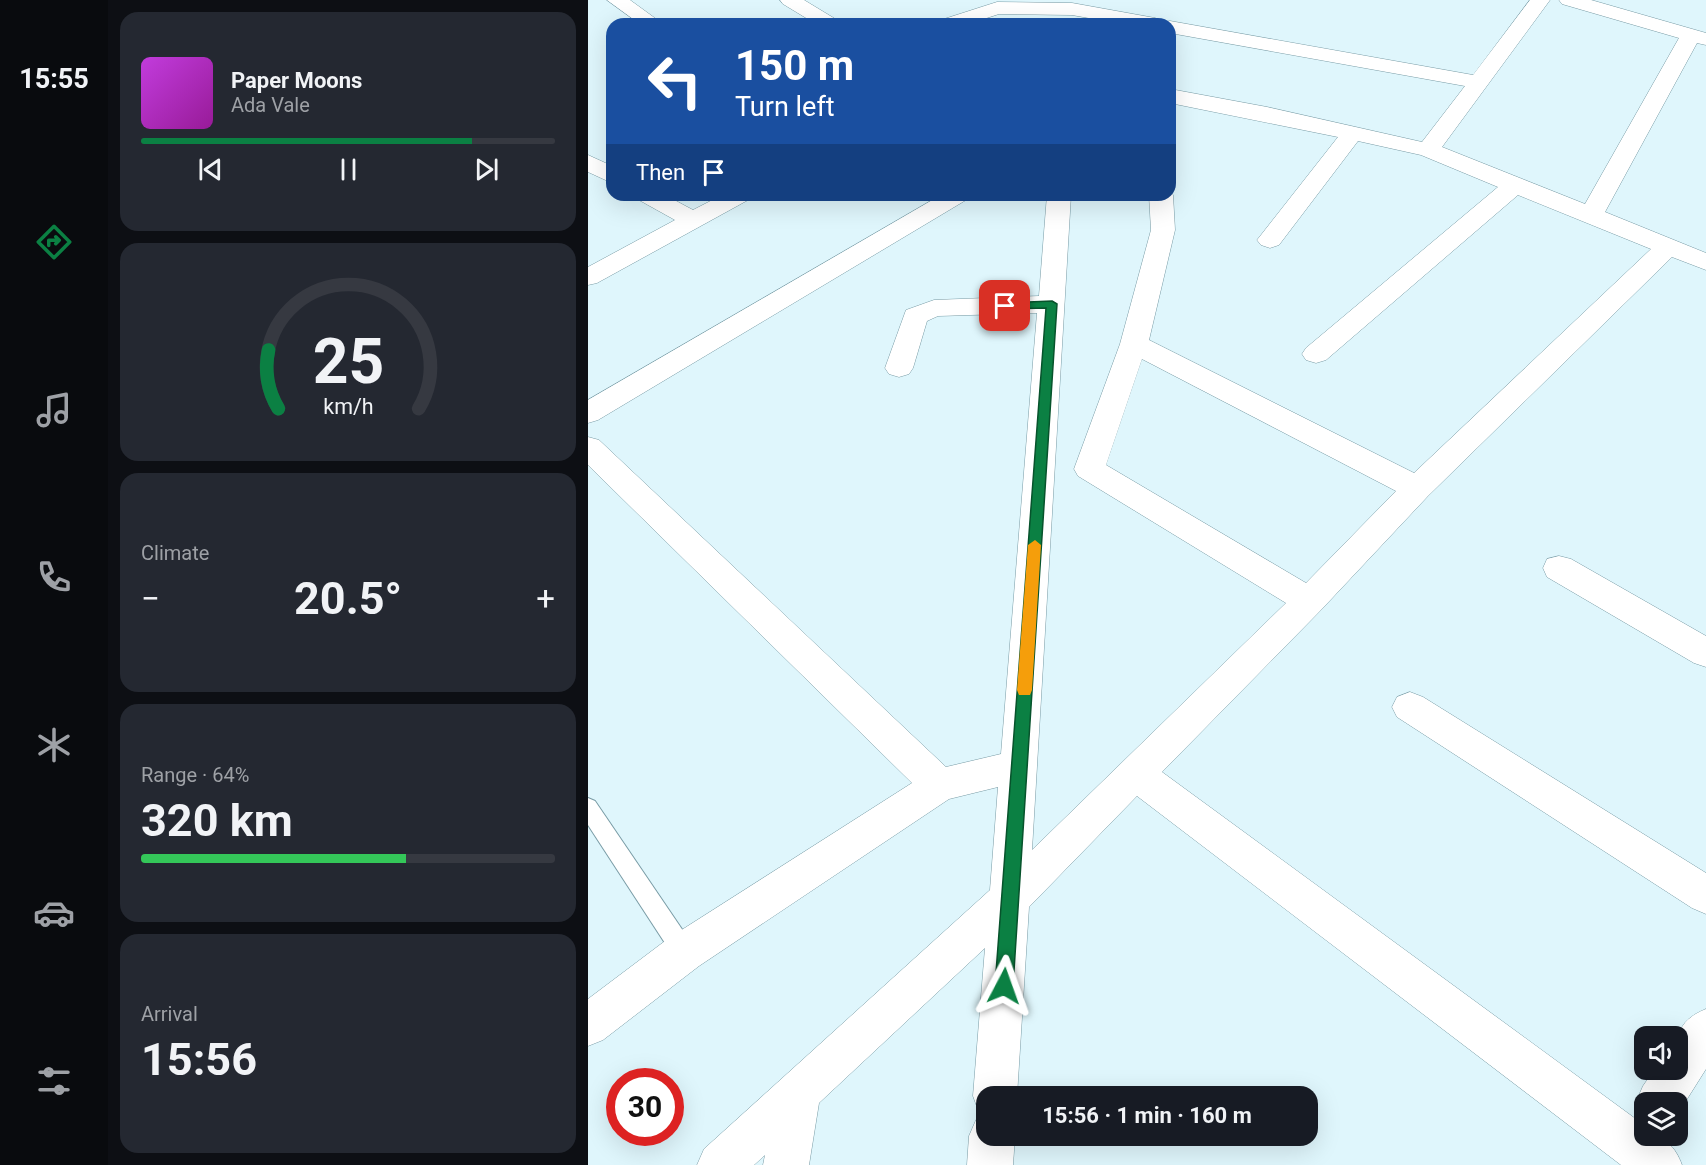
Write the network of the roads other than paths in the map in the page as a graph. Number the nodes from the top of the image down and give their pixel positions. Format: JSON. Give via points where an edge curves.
{"nodes":[{"id":1,"x":617,"y":0,"type":"edge"},
{"id":2,"x":790,"y":0,"type":"edge"},
{"id":3,"x":1540,"y":0,"type":"edge"},
{"id":4,"x":1569,"y":0,"type":"edge"},
{"id":5,"x":1072,"y":11,"type":"edge"},
{"id":6,"x":644,"y":18,"type":"edge"},
{"id":7,"x":820,"y":18,"type":"edge"},
{"id":8,"x":966,"y":18,"type":"edge"},
{"id":9,"x":1117,"y":18,"type":"edge"},
{"id":10,"x":1176,"y":28,"type":"edge"},
{"id":11,"x":1698,"y":37,"type":"edge"},
{"id":12,"x":1479,"y":82,"type":"junction"},
{"id":13,"x":1176,"y":97,"type":"edge"},
{"id":14,"x":1352,"y":133,"type":"junction"},
{"id":15,"x":1428,"y":150,"type":"junction"},
{"id":16,"x":606,"y":158,"type":"edge"},
{"id":17,"x":589,"y":163,"type":"edge"},
{"id":18,"x":606,"y":173,"type":"edge"},
{"id":19,"x":1515,"y":185,"type":"junction"},
{"id":20,"x":658,"y":201,"type":"edge"},
{"id":21,"x":729,"y":201,"type":"edge"},
{"id":22,"x":948,"y":201,"type":"edge"},
{"id":23,"x":1059,"y":201,"type":"edge"},
{"id":24,"x":1161,"y":201,"type":"edge"},
{"id":25,"x":1591,"y":216,"type":"junction"},
{"id":26,"x":693,"y":220,"type":"junction"},
{"id":27,"x":1270,"y":240,"type":"dead end"},
{"id":28,"x":1669,"y":246,"type":"junction"},
{"id":29,"x":1706,"y":262,"type":"edge"},
{"id":30,"x":588,"y":277,"type":"edge"},
{"id":31,"x":1052,"y":304,"type":"junction"},
{"id":32,"x":1134,"y":344,"type":"junction"},
{"id":33,"x":1316,"y":354,"type":"dead end"},
{"id":34,"x":899,"y":368,"type":"dead end"},
{"id":35,"x":588,"y":413,"type":"edge"},
{"id":36,"x":588,"y":447,"type":"edge"},
{"id":37,"x":1417,"y":488,"type":"junction"},
{"id":38,"x":1559,"y":568,"type":"dead end"},
{"id":39,"x":1309,"y":601,"type":"junction"},
{"id":40,"x":1706,"y":653,"type":"edge"},
{"id":41,"x":1410,"y":707,"type":"dead end"},
{"id":42,"x":1019,"y":766,"type":"junction"},
{"id":43,"x":1135,"y":773,"type":"junction"},
{"id":44,"x":939,"y":785,"type":"junction"},
{"id":45,"x":588,"y":807,"type":"edge"},
{"id":46,"x":1706,"y":894,"type":"edge"},
{"id":47,"x":1011,"y":897,"type":"junction"},
{"id":48,"x":684,"y":952,"type":"junction"},
{"id":49,"x":588,"y":1025,"type":"edge"},
{"id":50,"x":1706,"y":1030,"type":"edge"},
{"id":51,"x":996,"y":1086,"type":"edge"},
{"id":52,"x":800,"y":1092,"type":"junction"},
{"id":53,"x":1666,"y":1092,"type":"edge"},
{"id":54,"x":1634,"y":1137,"type":"edge"},
{"id":55,"x":991,"y":1146,"type":"edge"},
{"id":56,"x":720,"y":1165,"type":"edge"},
{"id":57,"x":786,"y":1165,"type":"edge"},
{"id":58,"x":990,"y":1165,"type":"edge"}],
"edges":[{"from":1,"to":6,"type":"street"},
{"from":2,"to":7,"type":"street"},
{"from":3,"to":12,"type":"street"},
{"from":4,"to":11,"type":"street"},
{"from":5,"to":8,"type":"street","via":[[997,8]]},
{"from":5,"to":9,"type":"street"},
{"from":10,"to":12,"type":"street"},
{"from":11,"to":25,"type":"street"},
{"from":12,"to":15,"type":"street"},
{"from":13,"to":14,"type":"street"},
{"from":14,"to":15,"type":"street"},
{"from":14,"to":27,"type":"street"},
{"from":15,"to":19,"type":"street"},
{"from":16,"to":17,"type":"street"},
{"from":17,"to":18,"type":"street"},
{"from":19,"to":25,"type":"street"},
{"from":19,"to":33,"type":"street"},
{"from":20,"to":26,"type":"street"},
{"from":21,"to":26,"type":"street"},
{"from":22,"to":35,"type":"street"},
{"from":23,"to":31,"type":"street"},
{"from":24,"to":32,"type":"street","via":[[1163,230]]},
{"from":25,"to":28,"type":"street"},
{"from":26,"to":30,"type":"street"},
{"from":28,"to":29,"type":"street"},
{"from":28,"to":37,"type":"street"},
{"from":31,"to":34,"type":"street","via":[[934,308],[915,316]]},
{"from":31,"to":42,"type":"street"},
{"from":32,"to":37,"type":"street"},
{"from":32,"to":39,"type":"street","via":[[1089,469]]},
{"from":36,"to":44,"type":"street"},
{"from":37,"to":39,"type":"street"},
{"from":38,"to":40,"type":"street"},
{"from":39,"to":43,"type":"street"},
{"from":41,"to":46,"type":"street"},
{"from":42,"to":44,"type":"street"},
{"from":42,"to":47,"type":"street"},
{"from":43,"to":47,"type":"street"},
{"from":43,"to":54,"type":"street"},
{"from":44,"to":48,"type":"street"},
{"from":45,"to":48,"type":"lane"},
{"from":47,"to":51,"type":"street"},
{"from":47,"to":52,"type":"street"},
{"from":48,"to":49,"type":"street"},
{"from":50,"to":53,"type":"street"},
{"from":52,"to":56,"type":"street"},
{"from":52,"to":57,"type":"street"},
{"from":55,"to":58,"type":"street"}]}
